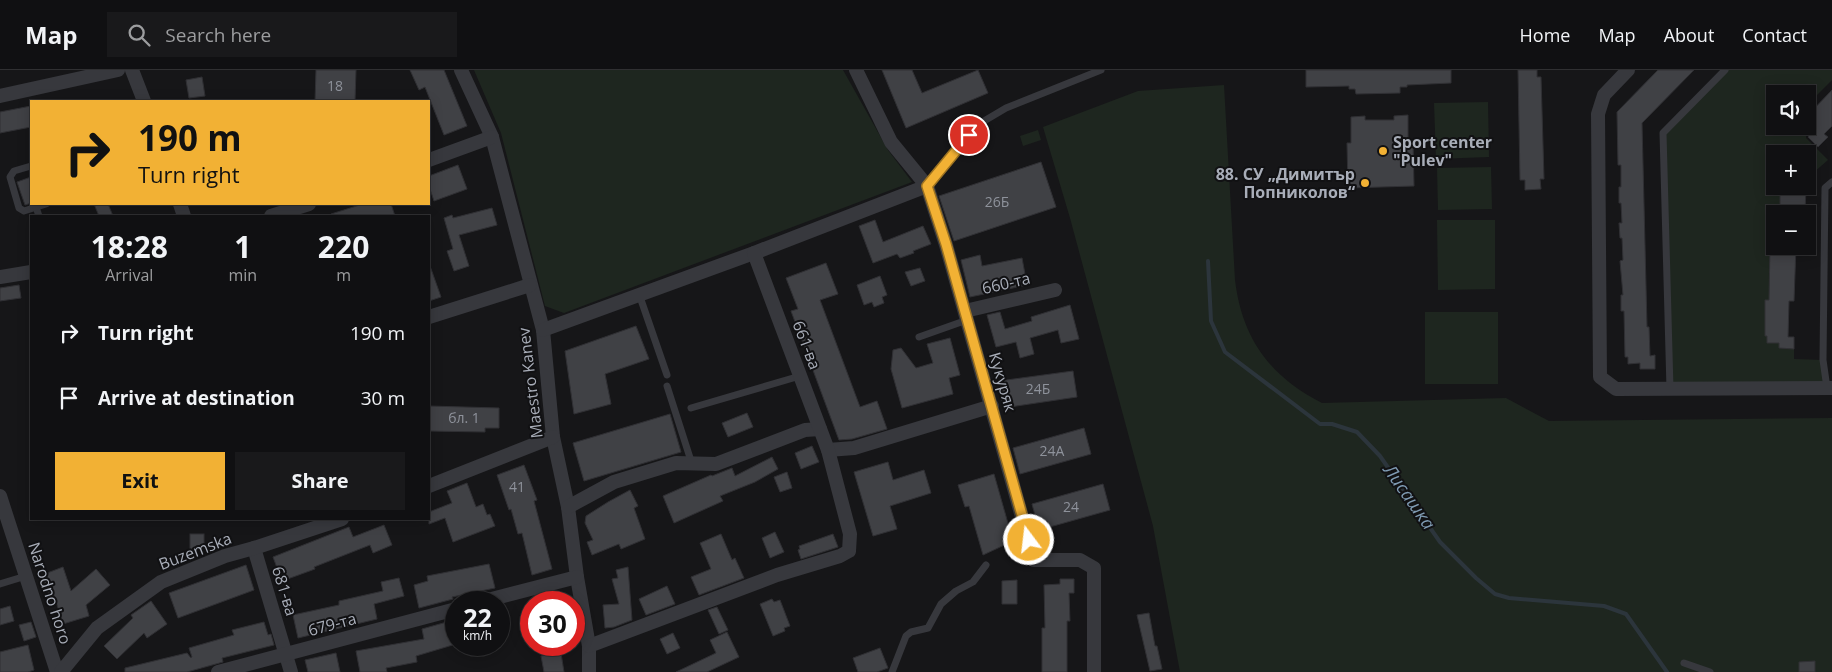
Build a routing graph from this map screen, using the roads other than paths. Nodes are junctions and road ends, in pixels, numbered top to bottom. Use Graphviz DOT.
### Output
graph roads {
  1 [pos="118,70"];
  2 [pos="132,70"];
  3 [pos="461,70"];
  4 [pos="856,70"];
  5 [pos="1101,70"];
  6 [pos="1628,70"];
  7 [pos="1725,70"];
  8 [pos="0,96"];
  9 [pos="144,100"];
  10 [pos="492,137"];
  11 [pos="430,160"];
  12 [pos="30,166"];
  13 [pos="1832,182"];
  14 [pos="927,186"];
  15 [pos="43,205"];
  16 [pos="306,205"];
  17 [pos="36,207"];
  18 [pos="39,215"];
  19 [pos="274,215"];
  20 [pos="754,253"];
  21 [pos="30,272"];
  22 [pos="0,277"];
  23 [pos="530,285"];
  24 [pos="1055,290"];
  25 [pos="638,294"];
  26 [pos="966,315"];
  27 [pos="430,317"];
  28 [pos="543,330"];
  29 [pos="919,338"];
  30 [pos="667,375"];
  31 [pos="800,376"];
  32 [pos="667,386"];
  33 [pos="1830,388"];
  34 [pos="1670,389"];
  35 [pos="992,406"];
  36 [pos="691,408"];
  37 [pos="820,429"];
  38 [pos="553,437"];
  39 [pos="828,450"];
  40 [pos="692,464"];
  41 [pos="430,486"];
  42 [pos="0,496"];
  43 [pos="568,507"];
  44 [pos="339,520"];
  45 [pos="254,548"];
  46 [pos="986,565"];
  47 [pos="26,576"];
  48 [pos="577,576"];
  49 [pos="0,584"];
  50 [pos="510,594"];
  51 [pos="445,612"];
  52 [pos="589,646"];
  53 [pos="287,654"];
  54 [pos="57,672"];
  55 [pos="61,672"];
  56 [pos="218,672"];
  57 [pos="291,672"];
  58 [pos="589,672"];
  59 [pos="892,672"];
  60 [pos="1094,672"];
  61 [pos="1690,672"];
  62 [pos="1710,672"];
  1 -- 8 [label="street"];
  2 -- 9 [label="street"];
  3 -- 10 [label="street, Maestro Kanev"];
  4 -- 14 [label="street, Кукуряк"];
  5 -- 14 [label="lane"];
  6 -- 34 [label="street"];
  7 -- 34 [label="lane"];
  10 -- 11 [label="street"];
  10 -- 23 [label="street, Maestro Kanev"];
  12 -- 17 [label="lane"];
  13 -- 33 [label="lane"];
  14 -- 20 [label="street"];
  14 -- 26 [label="street, Кукуряк"];
  15 -- 17 [label="lane"];
  16 -- 19 [label="street"];
  17 -- 18 [label="lane"];
  20 -- 25 [label="street"];
  20 -- 31 [label="street, 661-ва"];
  21 -- 22 [label="street"];
  23 -- 27 [label="street"];
  23 -- 28 [label="street, Maestro Kanev"];
  24 -- 26 [label="street, 660-та"];
  25 -- 28 [label="street"];
  25 -- 30 [label="lane"];
  26 -- 29 [label="lane"];
  26 -- 35 [label="street, Кукуряк"];
  28 -- 38 [label="street, Maestro Kanev"];
  31 -- 36 [label="lane"];
  31 -- 37 [label="street, 661-ва"];
  32 -- 40 [label="lane"];
  33 -- 34 [label="street"];
  35 -- 39 [label="street"];
  35 -- 60 [label="street, Кукуряк"];
  37 -- 39 [label="street, 661-ва"];
  37 -- 40 [label="street"];
  38 -- 41 [label="street"];
  38 -- 43 [label="street, Maestro Kanev"];
  39 -- 52 [label="street, 661-ва"];
  40 -- 43 [label="street"];
  42 -- 47 [label="street, Narodno horo"];
  43 -- 48 [label="street, Maestro Kanev"];
  44 -- 45 [label="street, Buzemska"];
  45 -- 53 [label="street, 681-ва"];
  45 -- 55 [label="street, Buzemska"];
  46 -- 59 [label="lane"];
  47 -- 49 [label="lane"];
  47 -- 54 [label="street, Narodno horo"];
  48 -- 50 [label="street"];
  48 -- 52 [label="street, Maestro Kanev"];
  51 -- 53 [label="street, 679-та"];
  52 -- 58 [label="street, Maestro Kanev"];
  53 -- 56 [label="street, 679-та"];
  53 -- 57 [label="street, 681-ва"];
  61 -- 62 [label="lane"];
}
